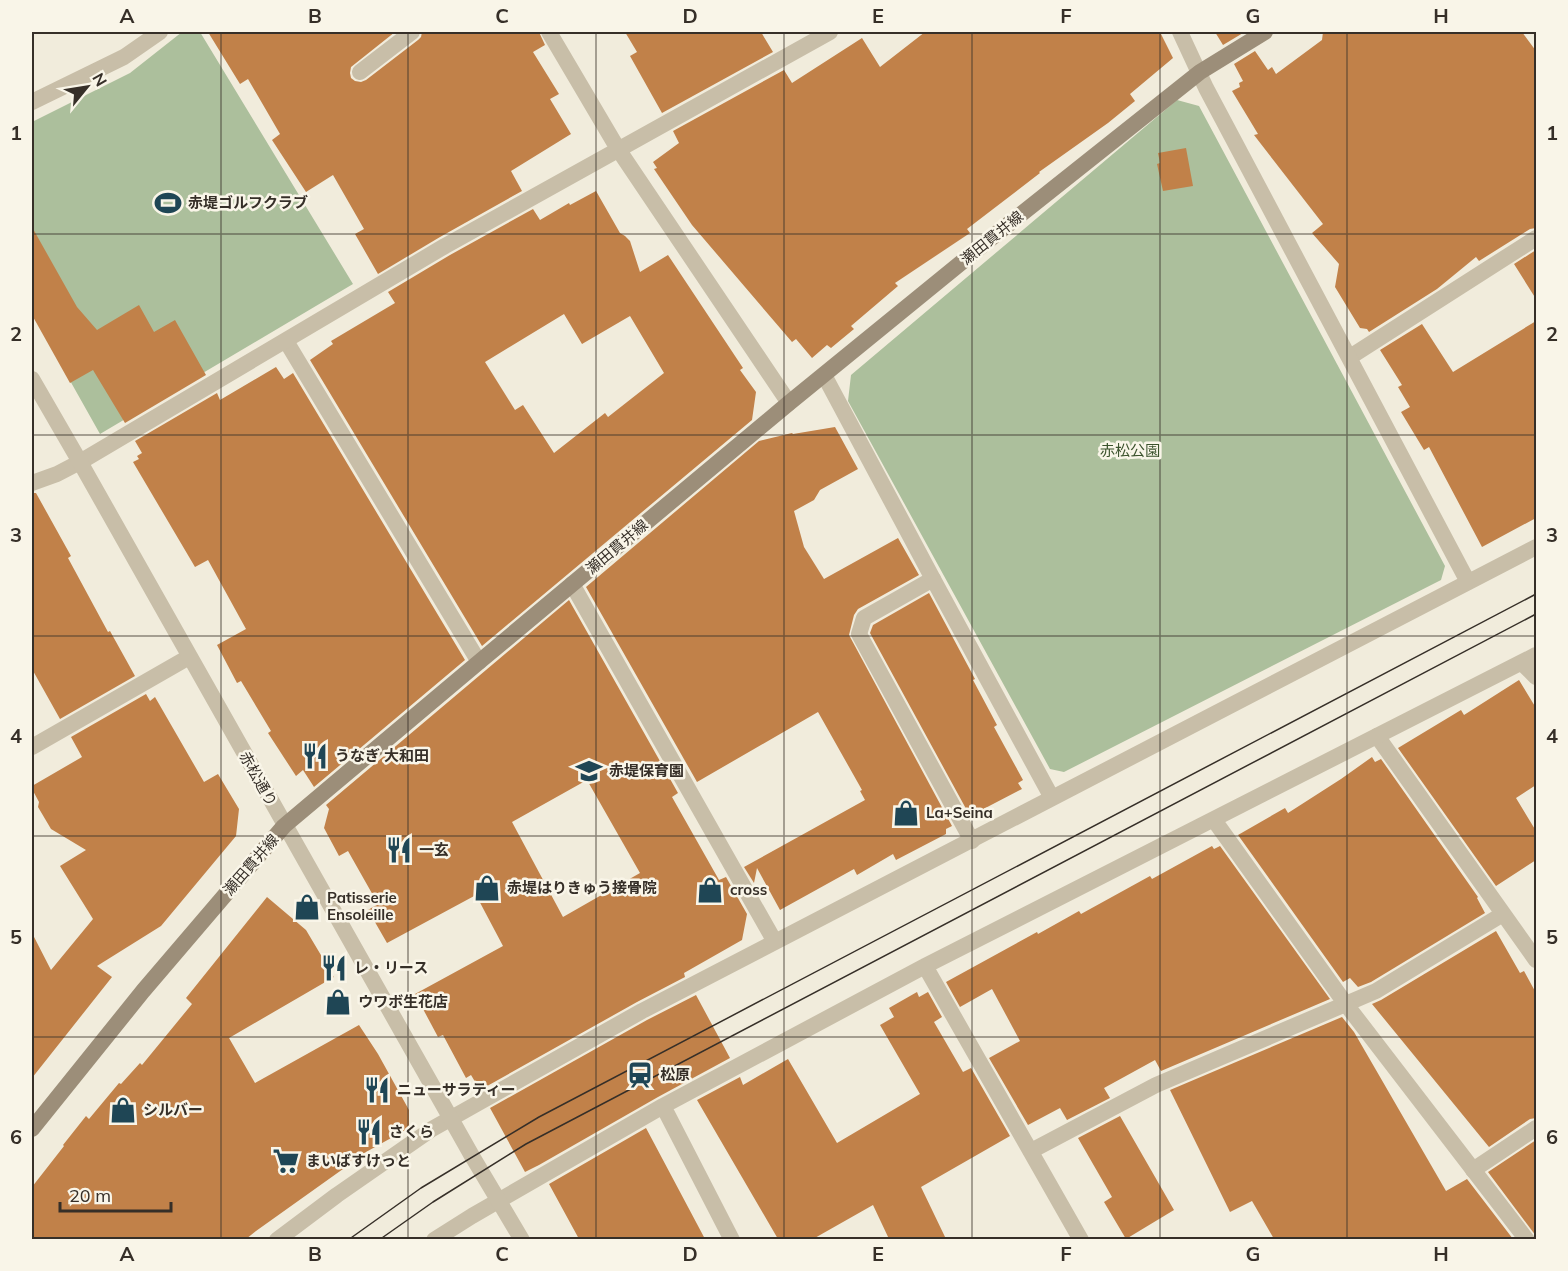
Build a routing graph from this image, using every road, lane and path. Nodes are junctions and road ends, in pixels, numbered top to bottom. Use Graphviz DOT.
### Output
graph roads {
  1 [pos="160,32"];
  2 [pos="412,32"];
  3 [pos="549,32"];
  4 [pos="830,32"];
  5 [pos="1180,32"];
  6 [pos="1266,32"];
  7 [pos="360,72"];
  8 [pos="1200,72"];
  9 [pos="32,102"];
  10 [pos="618,149"];
  11 [pos="1536,238"];
  12 [pos="286,341"];
  13 [pos="1350,357"];
  14 [pos="824,375"];
  15 [pos="32,379"];
  16 [pos="789,403"];
  17 [pos="80,462"];
  18 [pos="32,483"];
  19 [pos="1536,547"];
  20 [pos="933,579"];
  21 [pos="1468,582"];
  22 [pos="572,584"];
  23 [pos="189,657"];
  24 [pos="1529,659"];
  25 [pos="479,662"];
  26 [pos="1536,677"];
  27 [pos="1377,736"];
  28 [pos="32,747"];
  29 [pos="1052,798"];
  30 [pos="1214,820"];
  31 [pos="284,826"];
  32 [pos="972,841"];
  33 [pos="1503,914"];
  34 [pos="775,942"];
  35 [pos="1536,960"];
  36 [pos="926,966"];
  37 [pos="1345,1004"];
  38 [pos="663,1106"];
  39 [pos="451,1118"];
  40 [pos="1536,1128"];
  41 [pos="32,1129"];
  42 [pos="1031,1151"];
  43 [pos="1473,1170"];
  44 [pos="500,1200"];
  45 [pos="278,1239"];
  46 [pos="434,1239"];
  47 [pos="522,1239"];
  48 [pos="732,1239"];
  49 [pos="1081,1239"];
  50 [pos="1527,1239"];
  1 -- 9 [label="street"];
  2 -- 7 [label="street"];
  3 -- 10 [label="street"];
  4 -- 10 [label="street"];
  5 -- 8 [label="street"];
  6 -- 8 [label="main road, 瀬田貫井線"];
  8 -- 13 [label="street"];
  8 -- 14 [label="main road, 瀬田貫井線"];
  10 -- 12 [label="street"];
  10 -- 16 [label="street"];
  11 -- 13 [label="street"];
  12 -- 17 [label="street"];
  12 -- 25 [label="street"];
  13 -- 21 [label="street"];
  14 -- 16 [label="main road, 瀬田貫井線"];
  14 -- 20 [label="street"];
  15 -- 17 [label="street, 赤松通り"];
  16 -- 22 [label="main road, 瀬田貫井線"];
  17 -- 18 [label="street"];
  17 -- 23 [label="street, 赤松通り"];
  19 -- 21 [label="street"];
  20 -- 29 [label="street"];
  20 -- 32 [label="street"];
  21 -- 29 [label="street"];
  22 -- 25 [label="main road, 瀬田貫井線"];
  22 -- 34 [label="street"];
  23 -- 28 [label="street"];
  23 -- 31 [label="street, 赤松通り"];
  24 -- 26 [label="street"];
  24 -- 27 [label="street"];
  25 -- 31 [label="main road, 瀬田貫井線"];
  27 -- 30 [label="street"];
  27 -- 33 [label="street"];
  29 -- 32 [label="street"];
  30 -- 36 [label="street"];
  30 -- 37 [label="street"];
  31 -- 39 [label="street, 赤松通り"];
  31 -- 41 [label="main road, 瀬田貫井線"];
  32 -- 34 [label="street"];
  33 -- 35 [label="street"];
  33 -- 37 [label="street"];
  34 -- 39 [label="street"];
  36 -- 38 [label="street"];
  36 -- 42 [label="street"];
  37 -- 42 [label="street"];
  37 -- 43 [label="street"];
  38 -- 44 [label="street"];
  38 -- 48 [label="street"];
  39 -- 44 [label="street, 赤松通り"];
  39 -- 45 [label="street"];
  40 -- 43 [label="street"];
  42 -- 49 [label="street"];
  43 -- 50 [label="street"];
  44 -- 46 [label="street"];
  44 -- 47 [label="street, 赤松通り"];
}
